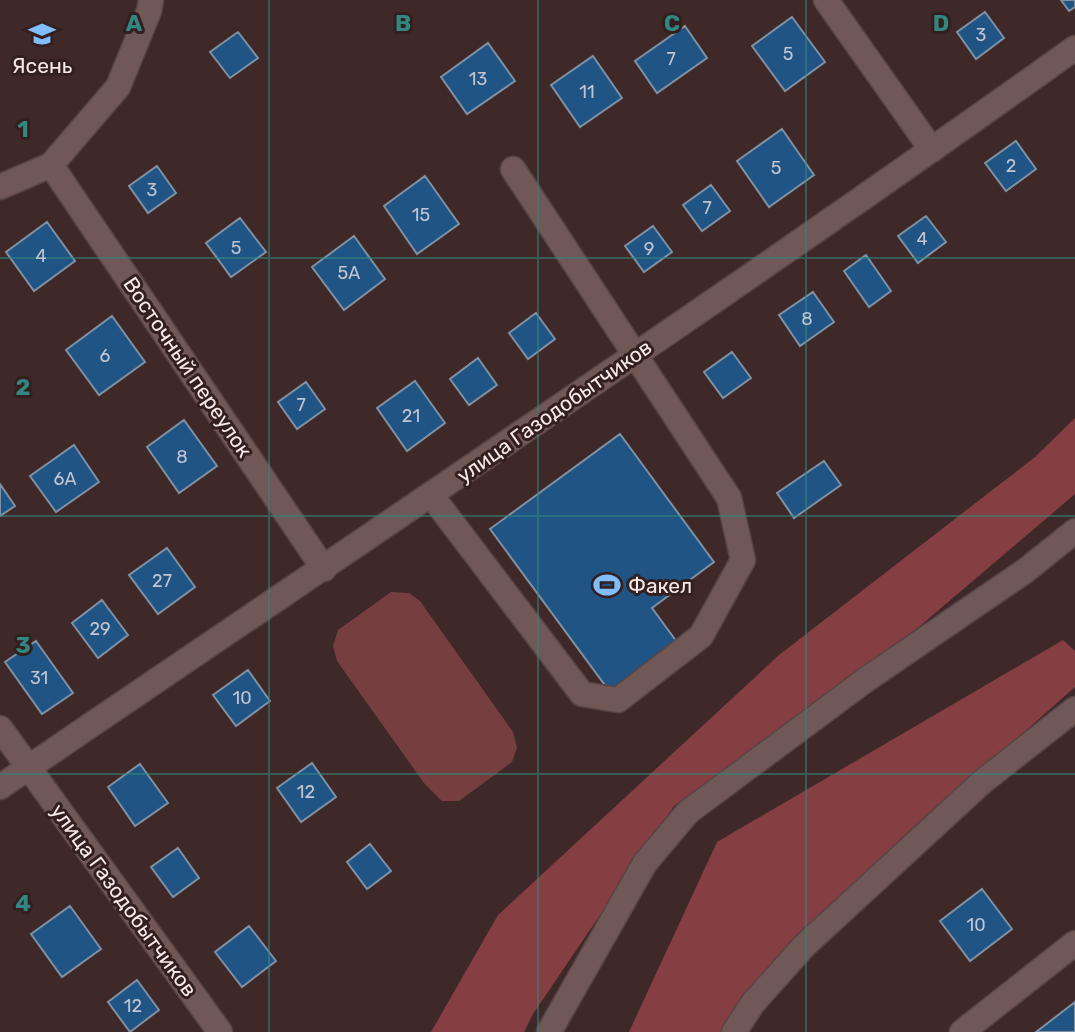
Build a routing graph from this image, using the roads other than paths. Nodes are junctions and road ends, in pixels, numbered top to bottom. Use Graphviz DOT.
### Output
graph roads {
  1 [pos="151,0"];
  2 [pos="826,0"];
  3 [pos="1075,48"];
  4 [pos="932,150"];
  5 [pos="51,165"];
  6 [pos="513,169"];
  7 [pos="0,187"];
  8 [pos="635,355"];
  9 [pos="431,495"];
  10 [pos="1075,531"];
  11 [pos="324,569"];
  12 [pos="1075,709"];
  13 [pos="0,728"];
  14 [pos="28,768"];
  15 [pos="0,787"];
  16 [pos="1075,943"];
  17 [pos="220,1032"];
  18 [pos="549,1032"];
  19 [pos="734,1032"];
  20 [pos="962,1032"];
  1 -- 5 [label="street"];
  2 -- 4 [label="street"];
  3 -- 4 [label="street, улица Газодобытчиков"];
  4 -- 8 [label="street, улица Газодобытчиков"];
  5 -- 7 [label="street"];
  5 -- 11 [label="street, Восточный переулок"];
  6 -- 8 [label="street"];
  8 -- 9 [label="street, улица Газодобытчиков"];
  8 -- 9 [label="street"];
  9 -- 11 [label="street, улица Газодобытчиков"];
  10 -- 18 [label="street"];
  11 -- 14 [label="street, улица Газодобытчиков"];
  12 -- 19 [label="street"];
  13 -- 14 [label="street"];
  14 -- 15 [label="street, улица Газодобытчиков"];
  14 -- 17 [label="street, улица Газодобытчиков"];
  16 -- 20 [label="street"];
}
